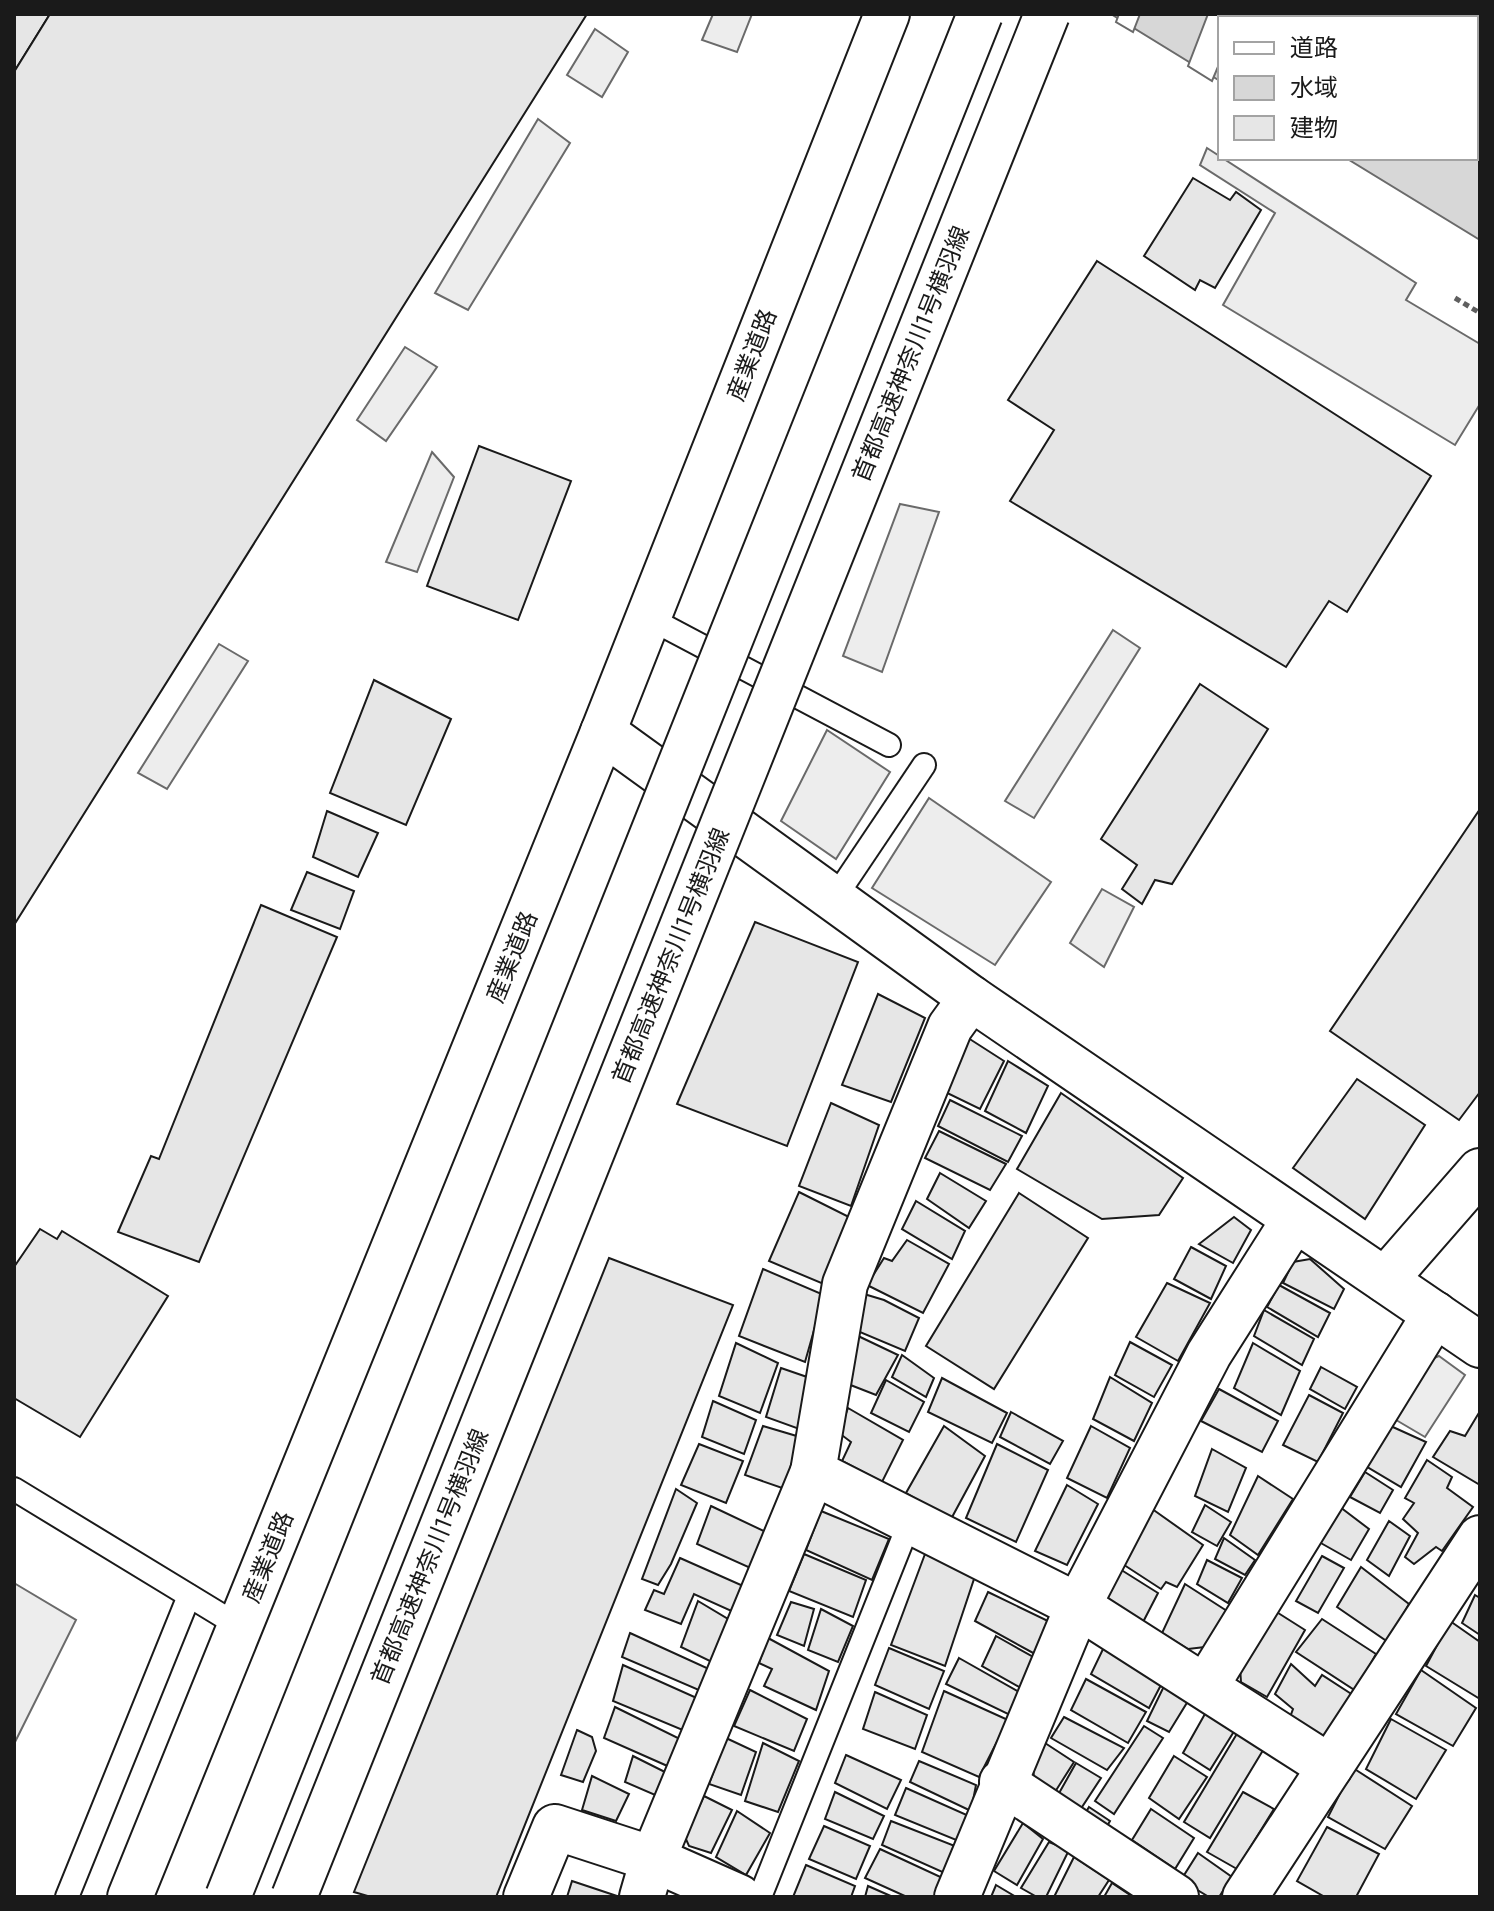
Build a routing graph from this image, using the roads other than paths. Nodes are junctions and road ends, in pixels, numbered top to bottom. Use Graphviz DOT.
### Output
graph roads {
  1 [pos="887,14"];
  2 [pos="980,14"];
  3 [pos="1047,14"];
  4 [pos="649,618"];
  5 [pos="603,732"];
  6 [pos="889,745"];
  7 [pos="924,765"];
  8 [pos="834,899"];
  9 [pos="971,998"];
  10 [pos="1480,1171"];
  11 [pos="1294,1220"];
  12 [pos="1385,1280"];
  13 [pos="1435,1314"];
  14 [pos="1480,1345"];
  15 [pos="813,1472"];
  16 [pos="14,1489"];
  17 [pos="910,1521"];
  18 [pos="1480,1538"];
  19 [pos="189,1596"];
  20 [pos="1078,1606"];
  21 [pos="239,1626"];
  22 [pos="1206,1686"];
  23 [pos="1330,1767"];
  24 [pos="1002,1782"];
  25 [pos="647,1878"];
  26 [pos="67,1897"];
  27 [pos="130,1897"];
  28 [pos="228,1897"];
  29 [pos="294,1897"];
  30 [pos="526,1897"];
  31 [pos="739,1897"];
  32 [pos="760,1897"];
  33 [pos="957,1897"];
  34 [pos="1176,1897"];
  35 [pos="1245,1897"];
  1 -- 4 [label="main road, 産業道路"];
  2 -- 28 [label="main road, bridge"];
  3 -- 29 [label="main road, 首都高速神奈川1号横羽線, bridge"];
  4 -- 5 [label="main road, 産業道路"];
  4 -- 6 [label="lane"];
  5 -- 8 [label="main road"];
  5 -- 21 [label="main road, 産業道路"];
  7 -- 8 [label="lane"];
  8 -- 9 [label="main road"];
  9 -- 11 [label="main road"];
  9 -- 15 [label="main road"];
  10 -- 12 [label="main road"];
  11 -- 12 [label="main road"];
  11 -- 20 [label="main road"];
  12 -- 13 [label="main road"];
  13 -- 14 [label="main road"];
  13 -- 22 [label="main road"];
  15 -- 17 [label="main road"];
  15 -- 25 [label="main road"];
  16 -- 19 [label="lane"];
  17 -- 20 [label="main road"];
  17 -- 32 [label="lane"];
  18 -- 23 [label="main road"];
  19 -- 21 [label="lane"];
  19 -- 26 [label="lane"];
  20 -- 22 [label="main road"];
  20 -- 24 [label="main road"];
  21 -- 27 [label="main road, 産業道路"];
  22 -- 23 [label="main road"];
  23 -- 35 [label="main road"];
  24 -- 33 [label="main road"];
  24 -- 34 [label="main road"];
  25 -- 30 [label="main road"];
  25 -- 31 [label="main road"];
}
